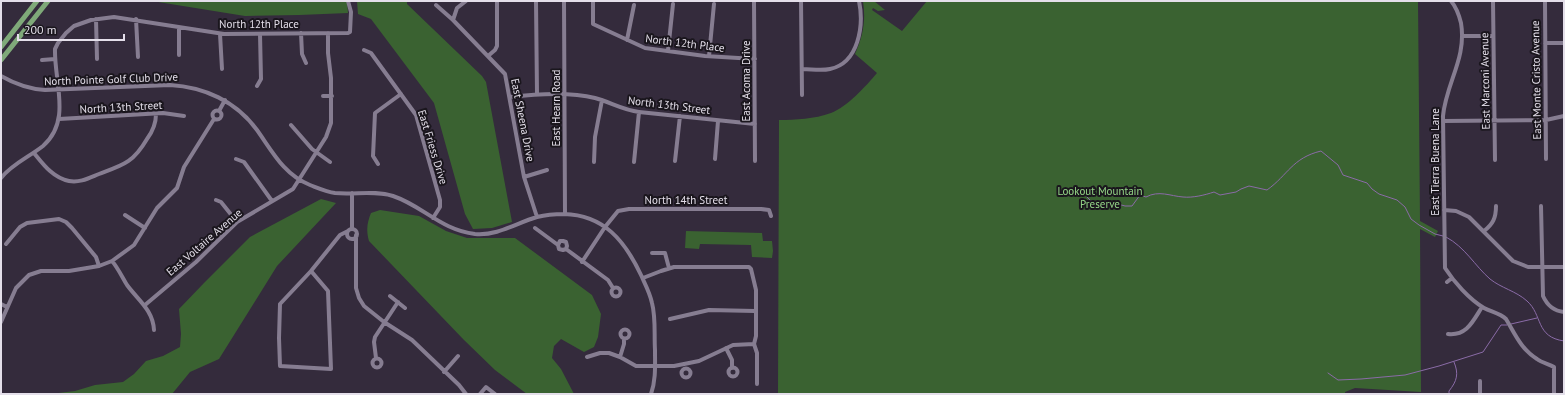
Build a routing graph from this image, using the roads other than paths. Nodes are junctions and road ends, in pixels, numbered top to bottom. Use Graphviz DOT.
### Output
graph roads {
  1 [pos="37,1"];
  2 [pos="48,1"];
  3 [pos="348,1"];
  4 [pos="466,1"];
  5 [pos="497,1"];
  6 [pos="536,1"];
  7 [pos="564,1"];
  8 [pos="593,1"];
  9 [pos="754,1"];
  10 [pos="802,1"];
  11 [pos="859,1"];
  12 [pos="1451,1"];
  13 [pos="1493,1"];
  14 [pos="1545,1"];
  15 [pos="673,4"];
  16 [pos="714,4"];
  17 [pos="436,5"];
  18 [pos="634,5"];
  19 [pos="96,19"];
  20 [pos="136,19"];
  21 [pos="453,20"];
  22 [pos="179,27"];
  23 [pos="301,33"];
  24 [pos="328,33"];
  25 [pos="220,34"];
  26 [pos="260,34"];
  27 [pos="1463,36"];
  28 [pos="1493,36"];
  29 [pos="627,40"];
  30 [pos="1545,43"];
  31 [pos="1564,43"];
  32 [pos="1,47"];
  33 [pos="364,50"];
  34 [pos="668,52"];
  35 [pos="179,55"];
  36 [pos="488,56"];
  37 [pos="709,56"];
  38 [pos="138,57"];
  39 [pos="55,59"];
  40 [pos="97,59"];
  41 [pos="755,59"];
  42 [pos="1,60"];
  43 [pos="42,60"];
  44 [pos="306,63"];
  45 [pos="222,68"];
  46 [pos="802,69"];
  47 [pos="1,76"];
  48 [pos="257,86"];
  49 [pos="58,91"];
  50 [pos="401,94"];
  51 [pos="537,94"];
  52 [pos="565,95"];
  53 [pos="802,95"];
  54 [pos="323,96"];
  55 [pos="332,96"];
  56 [pos="510,97"];
  57 [pos="225,100"];
  58 [pos="602,100"];
  59 [pos="639,112"];
  60 [pos="156,114"];
  61 [pos="184,116"];
  62 [pos="680,116"];
  63 [pos="1564,116"];
  64 [pos="59,119"];
  65 [pos="1494,120"];
  66 [pos="1546,120"];
  67 [pos="718,121"];
  68 [pos="1443,121"];
  69 [pos="755,124"];
  70 [pos="292,125"];
  71 [pos="316,152"];
  72 [pos="34,153"];
  73 [pos="236,158"];
  74 [pos="715,159"];
  75 [pos="1546,159"];
  76 [pos="1495,160"];
  77 [pos="675,161"];
  78 [pos="755,161"];
  79 [pos="330,162"];
  80 [pos="594,162"];
  81 [pos="634,162"];
  82 [pos="378,164"];
  83 [pos="547,170"];
  84 [pos="524,176"];
  85 [pos="1,178"];
  86 [pos="299,180"];
  87 [pos="352,193"];
  88 [pos="216,200"];
  89 [pos="272,201"];
  90 [pos="1496,206"];
  91 [pos="1541,206"];
  92 [pos="1444,210"];
  93 [pos="565,214"];
  94 [pos="125,215"];
  95 [pos="771,216"];
  96 [pos="536,217"];
  97 [pos="433,218"];
  98 [pos="237,222"];
  99 [pos="605,227"];
  100 [pos="145,228"];
  101 [pos="535,228"];
  102 [pos="350,230"];
  103 [pos="1484,231"];
  104 [pos="356,236"];
  105 [pos="339,237"];
  106 [pos="350,238"];
  107 [pos="6,244"];
  108 [pos="558,244"];
  109 [pos="356,249"];
  110 [pos="566,249"];
  111 [pos="652,253"];
  112 [pos="112,261"];
  113 [pos="582,262"];
  114 [pos="98,266"];
  115 [pos="1564,267"];
  116 [pos="669,268"];
  117 [pos="1541,268"];
  118 [pos="311,271"];
  119 [pos="643,278"];
  120 [pos="1452,278"];
  121 [pos="1446,282"];
  122 [pos="613,288"];
  123 [pos="390,296"];
  124 [pos="398,302"];
  125 [pos="1,304"];
  126 [pos="145,305"];
  127 [pos="7,307"];
  128 [pos="1482,307"];
  129 [pos="405,308"];
  130 [pos="755,311"];
  131 [pos="1564,312"];
  132 [pos="670,319"];
  133 [pos="1,322"];
  134 [pos="384,322"];
  135 [pos="154,330"];
  136 [pos="1448,334"];
  137 [pos="624,339"];
  138 [pos="754,344"];
  139 [pos="726,348"];
  140 [pos="458,356"];
  141 [pos="587,357"];
  142 [pos="620,357"];
  143 [pos="376,358"];
  144 [pos="655,366"];
  145 [pos="732,368"];
  146 [pos="444,372"];
  147 [pos="1480,381"];
  148 [pos="757,384"];
  149 [pos="466,394"];
  150 [pos="480,394"];
  151 [pos="495,394"];
  152 [pos="651,394"];
  153 [pos="1480,394"];
  154 [pos="1554,394"];
  1 -- 32 [label="main road"];
  2 -- 42 [label="main road"];
  3 -- 24 [label="street, North 12th Place"];
  4 -- 21 [label="street"];
  5 -- 36 [label="street"];
  6 -- 51 [label="street"];
  7 -- 52 [label="street, East Hearn Road"];
  8 -- 29 [label="street, North 12th Place"];
  9 -- 41 [label="street, East Acoma Drive"];
  10 -- 46 [label="street"];
  11 -- 46 [label="street"];
  12 -- 27 [label="street, East Tierra Buena Lane"];
  13 -- 28 [label="street, East Marconi Avenue"];
  14 -- 30 [label="street, East Monte Cristo Avenue"];
  15 -- 34 [label="street"];
  16 -- 37 [label="street"];
  17 -- 21 [label="street, East Sheena Drive"];
  18 -- 29 [label="street"];
  19 -- 20 [label="street, North 12th Place"];
  19 -- 39 [label="street, North 12th Place"];
  19 -- 40 [label="street"];
  20 -- 22 [label="street, North 12th Place"];
  20 -- 38 [label="street"];
  21 -- 36 [label="street, East Sheena Drive"];
  22 -- 25 [label="street, North 12th Place"];
  22 -- 35 [label="street"];
  23 -- 24 [label="street, North 12th Place"];
  23 -- 26 [label="street, North 12th Place"];
  23 -- 44 [label="street"];
  24 -- 55 [label="street, East Voltaire Avenue"];
  25 -- 26 [label="street, North 12th Place"];
  25 -- 45 [label="street"];
  26 -- 48 [label="street"];
  27 -- 28 [label="street"];
  27 -- 68 [label="street, East Tierra Buena Lane"];
  28 -- 65 [label="street, East Marconi Avenue"];
  29 -- 34 [label="street, North 12th Place"];
  30 -- 31 [label="street"];
  30 -- 66 [label="street, East Monte Cristo Avenue"];
  33 -- 50 [label="street, East Friess Drive"];
  34 -- 37 [label="street, North 12th Place"];
  36 -- 56 [label="street, East Sheena Drive"];
  37 -- 41 [label="street, North 12th Place"];
  39 -- 43 [label="street"];
  39 -- 49 [label="street"];
  41 -- 69 [label="street, East Acoma Drive"];
  46 -- 53 [label="street"];
  47 -- 49 [label="street, North Pointe Golf Club Drive"];
  49 -- 57 [label="street, North Pointe Golf Club Drive"];
  49 -- 64 [label="street"];
  50 -- 82 [label="street"];
  50 -- 97 [label="street, East Friess Drive"];
  51 -- 52 [label="street, North 13th Street"];
  51 -- 56 [label="street, North 13th Street"];
  52 -- 58 [label="street, North 13th Street"];
  52 -- 93 [label="street, East Hearn Road"];
  54 -- 55 [label="street"];
  55 -- 71 [label="street, East Voltaire Avenue"];
  56 -- 84 [label="street, East Sheena Drive"];
  57 -- 86 [label="street, North Pointe Golf Club Drive"];
  57 -- 100 [label="street"];
  58 -- 59 [label="street, North 13th Street"];
  58 -- 80 [label="street"];
  59 -- 62 [label="street, North 13th Street"];
  59 -- 81 [label="street"];
  60 -- 61 [label="street, North 13th Street"];
  60 -- 64 [label="street, North 13th Street"];
  60 -- 72 [label="street"];
  62 -- 67 [label="street, North 13th Street"];
  62 -- 77 [label="street"];
  63 -- 66 [label="street"];
  64 -- 72 [label="street"];
  65 -- 66 [label="street"];
  65 -- 68 [label="street"];
  65 -- 76 [label="street, East Marconi Avenue"];
  66 -- 75 [label="street, East Monte Cristo Avenue"];
  67 -- 69 [label="street, North 13th Street"];
  67 -- 74 [label="street"];
  68 -- 92 [label="street, East Tierra Buena Lane"];
  69 -- 78 [label="street, East Acoma Drive"];
  70 -- 71 [label="street"];
  71 -- 79 [label="street"];
  71 -- 86 [label="street, East Voltaire Avenue"];
  72 -- 85 [label="street"];
  73 -- 89 [label="street"];
  83 -- 84 [label="street"];
  84 -- 96 [label="street, East Sheena Drive"];
  86 -- 87 [label="street, North Pointe Golf Club Drive"];
  86 -- 89 [label="street, East Voltaire Avenue"];
  87 -- 97 [label="street, North Pointe Golf Club Drive"];
  87 -- 102 [label="street"];
  88 -- 98 [label="street"];
  89 -- 98 [label="street, East Voltaire Avenue"];
  90 -- 103 [label="street"];
  91 -- 117 [label="street"];
  92 -- 103 [label="street"];
  92 -- 120 [label="street, East Tierra Buena Lane"];
  93 -- 96 [label="street, North Pointe Golf Club Drive"];
  93 -- 99 [label="street, North Pointe Golf Club Drive"];
  94 -- 100 [label="street"];
  95 -- 99 [label="street, North 14th Street"];
  96 -- 97 [label="street, North Pointe Golf Club Drive"];
  98 -- 126 [label="street, East Voltaire Avenue"];
  99 -- 113 [label="street"];
  99 -- 119 [label="street, North Pointe Golf Club Drive"];
  100 -- 112 [label="street"];
  101 -- 108 [label="street"];
  102 -- 104 [label="street"];
  102 -- 105 [label="street"];
  102 -- 106 [label="street"];
  103 -- 117 [label="street"];
  104 -- 106 [label="street"];
  104 -- 109 [label="street"];
  105 -- 106 [label="street"];
  105 -- 118 [label="street"];
  106 -- 109 [label="street"];
  107 -- 114 [label="street"];
  108 -- 110 [label="street"];
  108 -- 110 [label="street"];
  109 -- 134 [label="street"];
  110 -- 113 [label="street"];
  111 -- 116 [label="street"];
  112 -- 114 [label="street"];
  112 -- 126 [label="street"];
  113 -- 122 [label="street"];
  114 -- 127 [label="street"];
  115 -- 117 [label="street"];
  116 -- 119 [label="street"];
  116 -- 130 [label="street"];
  117 -- 131 [label="street"];
  118 -- 118 [label="street"];
  119 -- 144 [label="street, North Pointe Golf Club Drive"];
  120 -- 121 [label="street"];
  120 -- 128 [label="street, East Tierra Buena Lane"];
  123 -- 124 [label="street"];
  124 -- 129 [label="street"];
  124 -- 134 [label="street"];
  125 -- 127 [label="street"];
  126 -- 135 [label="street"];
  127 -- 133 [label="street"];
  128 -- 136 [label="street"];
  128 -- 154 [label="street, East Tierra Buena Lane"];
  130 -- 132 [label="street"];
  130 -- 138 [label="street"];
  134 -- 143 [label="street"];
  134 -- 146 [label="street"];
  137 -- 142 [label="street"];
  138 -- 139 [label="street"];
  138 -- 148 [label="street"];
  139 -- 144 [label="street"];
  139 -- 145 [label="street"];
  140 -- 146 [label="street"];
  141 -- 142 [label="street"];
  142 -- 144 [label="street"];
  144 -- 152 [label="street, North Pointe Golf Club Drive"];
  146 -- 149 [label="street"];
  147 -- 153 [label="street"];
  150 -- 151 [label="street"];
}
